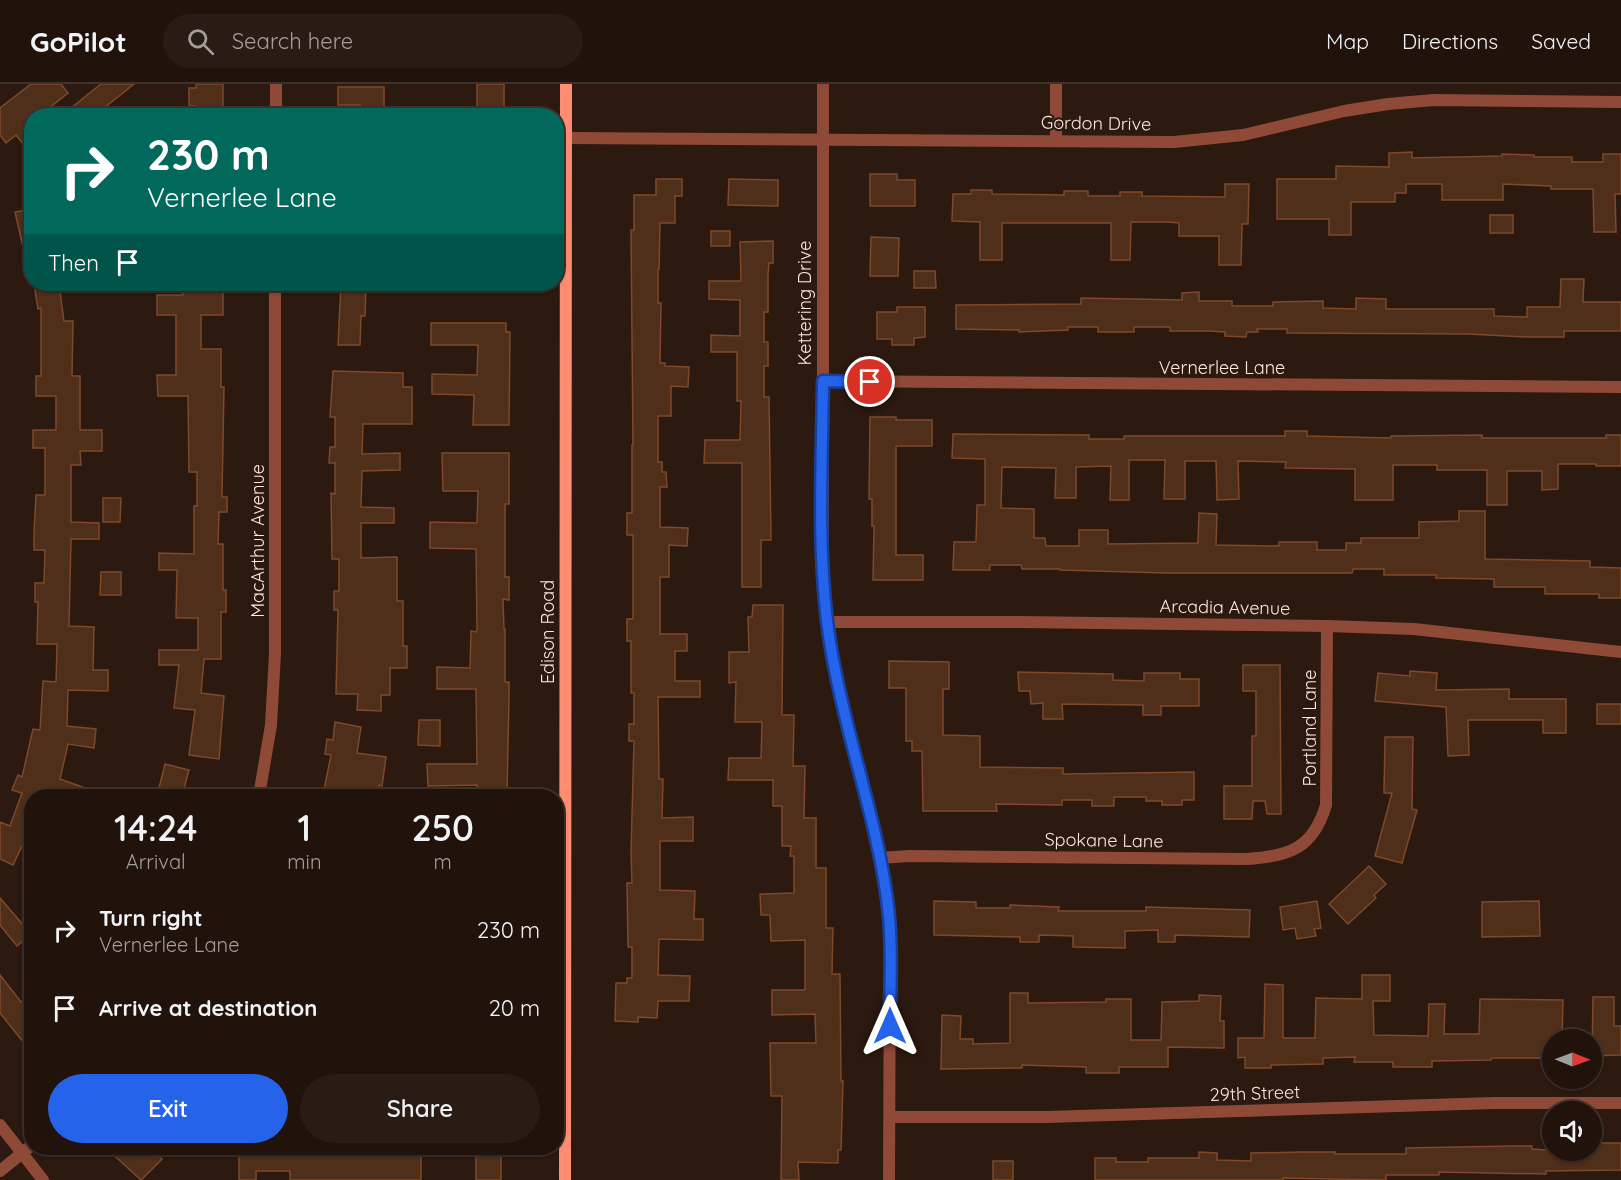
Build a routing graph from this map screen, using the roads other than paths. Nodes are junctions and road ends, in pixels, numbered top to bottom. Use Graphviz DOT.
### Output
graph roads {
  1 [pos="276,84"];
  2 [pos="566,84"];
  3 [pos="823,84"];
  4 [pos="1056,84"];
  5 [pos="1621,102"];
  6 [pos="276,108"];
  7 [pos="566,138"];
  8 [pos="822,139"];
  9 [pos="1056,141"];
  10 [pos="275,291"];
  11 [pos="823,381"];
  12 [pos="1621,387"];
  13 [pos="827,622"];
  14 [pos="1327,626"];
  15 [pos="1621,652"];
  16 [pos="261,789"];
  17 [pos="1317,828"];
  18 [pos="880,858"];
  19 [pos="1621,1103"];
  20 [pos="890,1117"];
  21 [pos="0,1125"];
  22 [pos="24,1146"];
  23 [pos="24,1151"];
  24 [pos="30,1155"];
  25 [pos="0,1171"];
  26 [pos="43,1180"];
  27 [pos="565,1180"];
  28 [pos="890,1180"];
  1 -- 6 [label="street"];
  2 -- 7 [label="main road, Edison Road"];
  3 -- 8 [label="street, Kettering Drive"];
  4 -- 9 [label="street"];
  5 -- 9 [label="street, Gordon Drive"];
  7 -- 8 [label="street, Gordon Drive"];
  7 -- 27 [label="main road, Edison Road"];
  8 -- 9 [label="street, Gordon Drive"];
  8 -- 11 [label="street, Kettering Drive"];
  10 -- 16 [label="street, MacArthur Avenue"];
  11 -- 12 [label="street, Vernerlee Lane"];
  11 -- 13 [label="street, Kettering Drive"];
  13 -- 14 [label="street, Arcadia Avenue"];
  13 -- 18 [label="street, Kettering Drive"];
  14 -- 15 [label="street, Arcadia Avenue"];
  14 -- 17 [label="street, Portland Lane"];
  17 -- 18 [label="street, Spokane Lane"];
  18 -- 20 [label="street, Kettering Drive"];
  19 -- 20 [label="street, 29th Street"];
  20 -- 28 [label="street, Kettering Drive"];
  21 -- 22 [label="street"];
  23 -- 25 [label="street"];
  24 -- 26 [label="street"];
}
